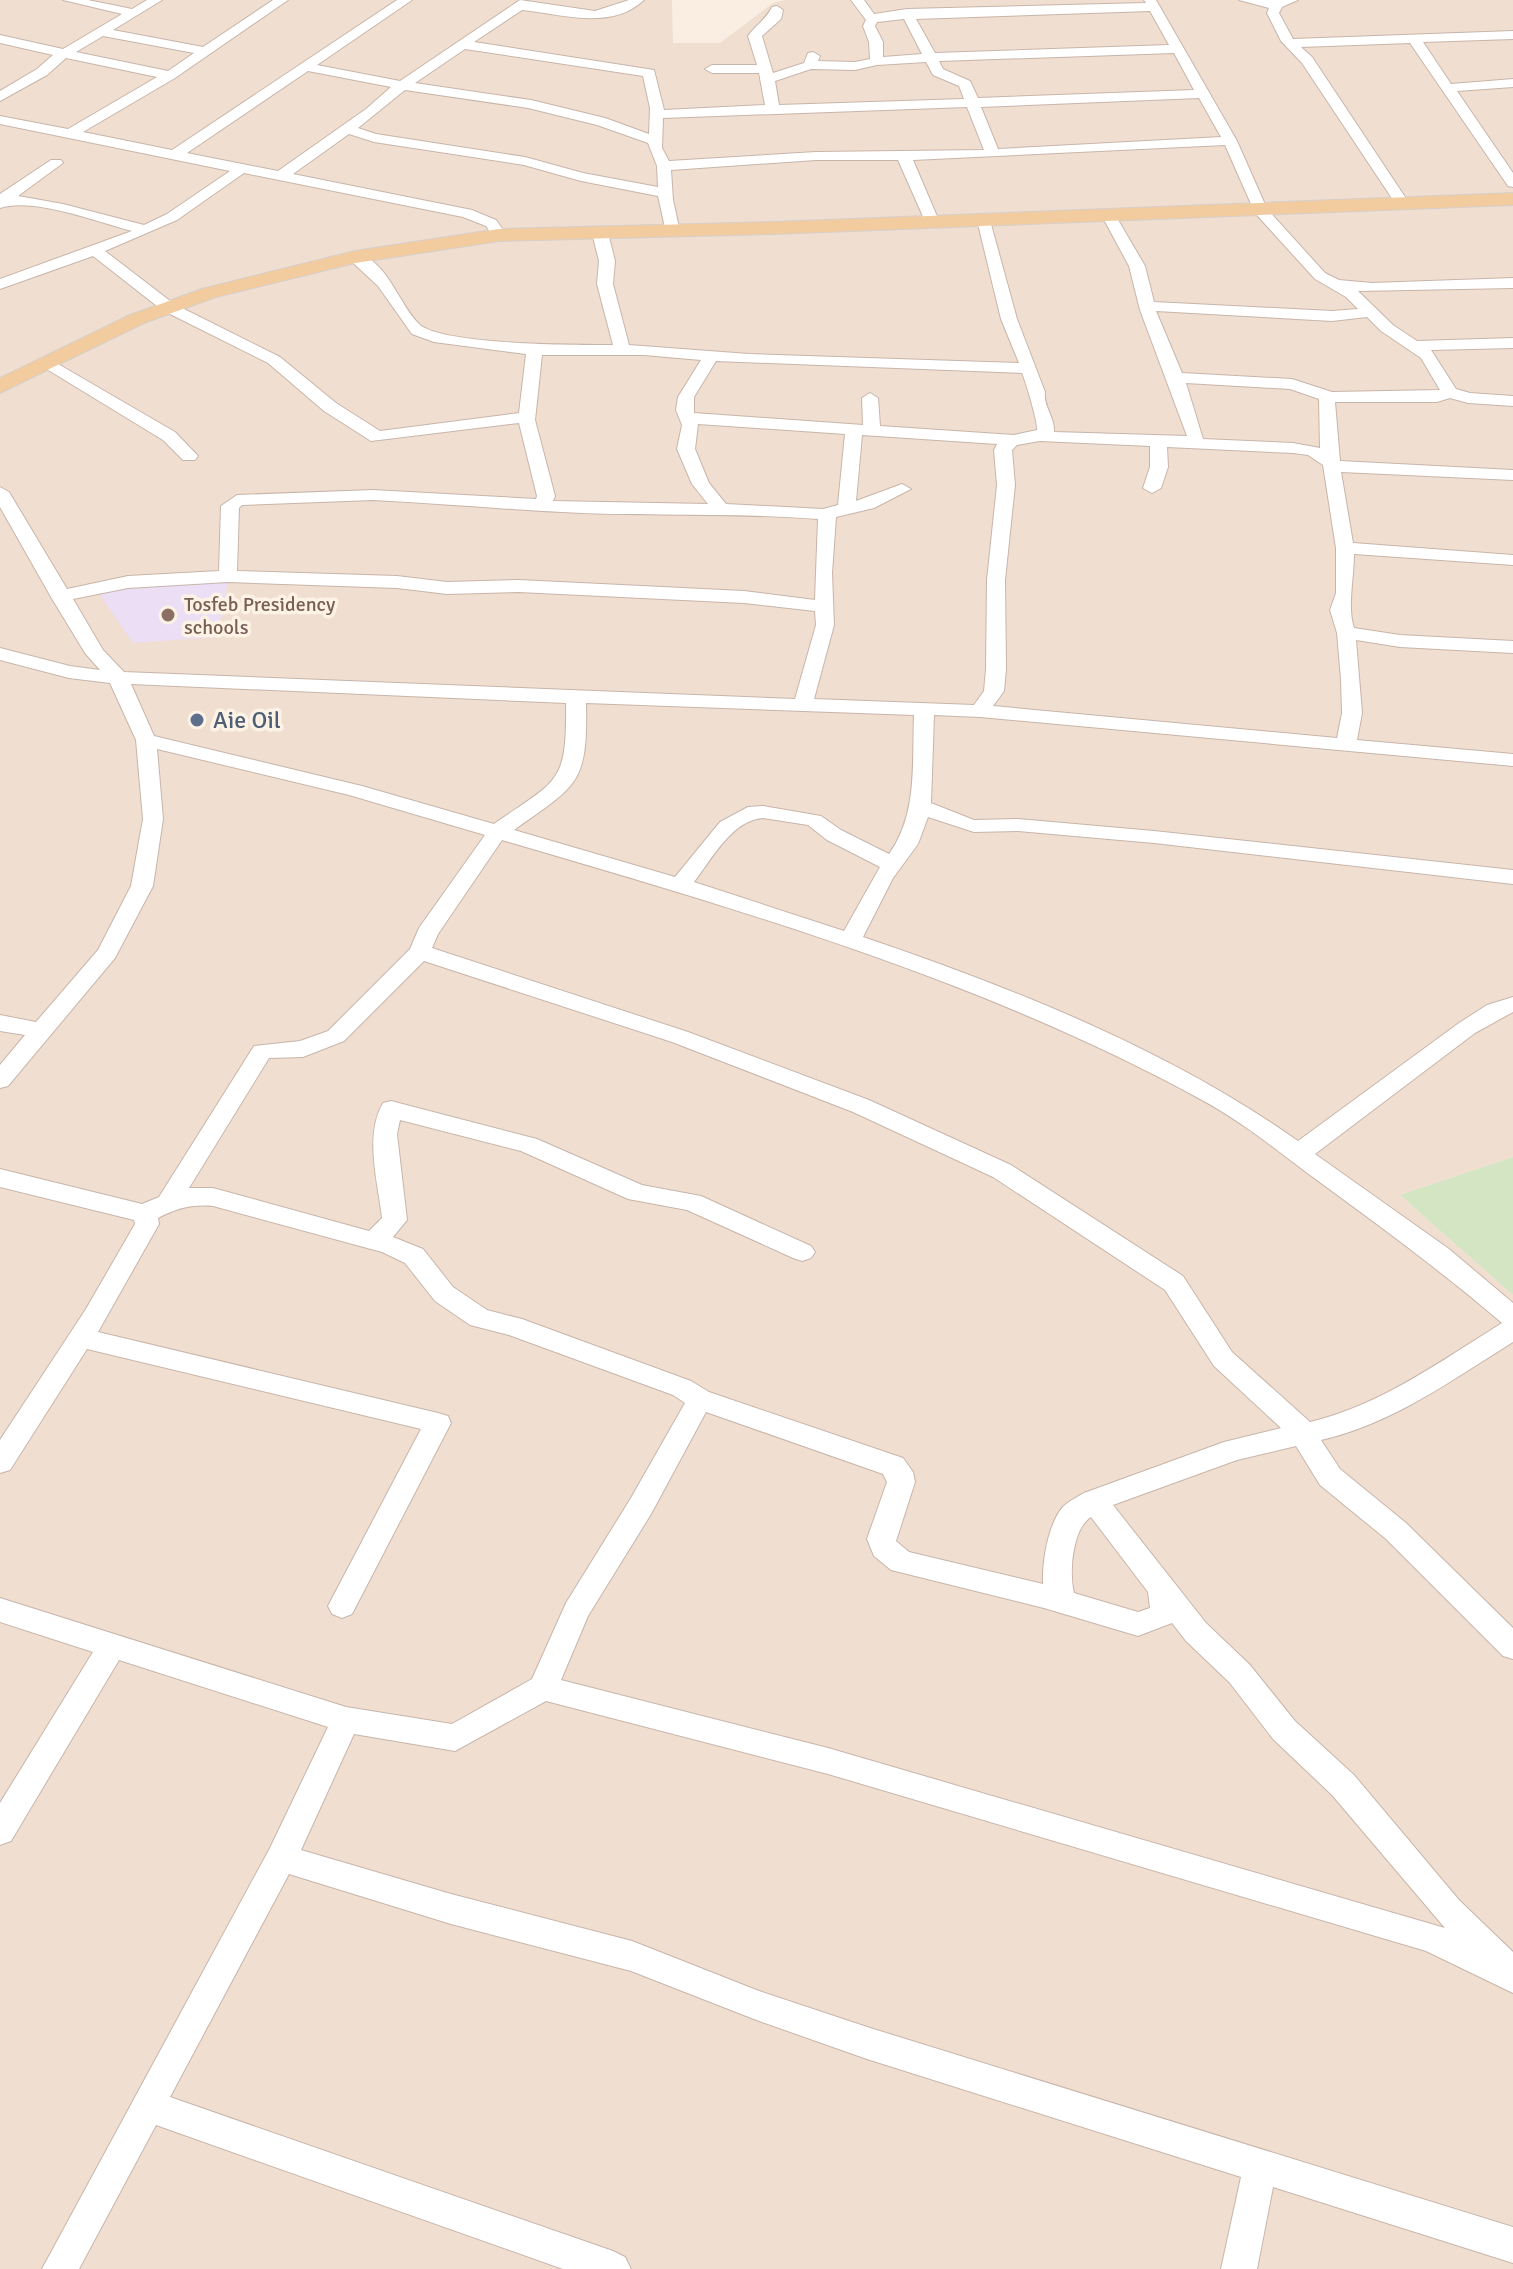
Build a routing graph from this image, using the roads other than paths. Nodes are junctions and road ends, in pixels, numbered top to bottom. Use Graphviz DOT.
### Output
graph roads {
  1 [pos="69,0"];
  2 [pos="156,0"];
  3 [pos="282,0"];
  4 [pos="406,0"];
  5 [pos="638,0"];
  6 [pos="857,0"];
  7 [pos="1245,0"];
  8 [pos="1292,0"];
  9 [pos="524,3"];
  10 [pos="1152,4"];
  11 [pos="1277,5"];
  12 [pos="777,10"];
  13 [pos="135,13"];
  14 [pos="907,13"];
  15 [pos="872,20"];
  16 [pos="102,32"];
  17 [pos="1513,35"];
  18 [pos="0,39"];
  19 [pos="1414,39"];
  20 [pos="1293,43"];
  21 [pos="465,45"];
  22 [pos="1179,49"];
  23 [pos="205,51"];
  24 [pos="67,53"];
  25 [pos="929,58"];
  26 [pos="877,61"];
  27 [pos="306,67"];
  28 [pos="712,69"];
  29 [pos="766,74"];
  30 [pos="170,75"];
  31 [pos="1513,83"];
  32 [pos="403,85"];
  33 [pos="1447,88"];
  34 [pos="1202,94"];
  35 [pos="0,97"];
  36 [pos="972,105"];
  37 [pos="772,107"];
  38 [pos="657,114"];
  39 [pos="0,120"];
  40 [pos="345,128"];
  41 [pos="70,134"];
  42 [pos="656,141"];
  43 [pos="1230,141"];
  44 [pos="992,152"];
  45 [pos="174,155"];
  46 [pos="904,157"];
  47 [pos="56,163"];
  48 [pos="664,166"];
  49 [pos="234,172"];
  50 [pos="278,174"];
  51 [pos="1513,183"];
  52 [pos="666,193"];
  53 [pos="1513,199"];
  54 [pos="2,200"];
  55 [pos="1402,203"];
  56 [pos="1260,210"];
  57 [pos="1109,216"];
  58 [pos="984,220"];
  59 [pos="932,221"];
  60 [pos="145,230"];
  61 [pos="673,232"];
  62 [pos="600,233"];
  63 [pos="499,235"];
  64 [pos="97,250"];
  65 [pos="355,257"];
  66 [pos="1332,283"];
  67 [pos="1513,283"];
  68 [pos="0,284"];
  69 [pos="1147,306"];
  70 [pos="168,307"];
  71 [pos="1371,312"];
  72 [pos="1513,343"];
  73 [pos="1416,346"];
  74 [pos="535,350"];
  75 [pos="622,350"];
  76 [pos="712,355"];
  77 [pos="46,362"];
  78 [pos="1028,368"];
  79 [pos="1175,378"];
  80 [pos="0,386"];
  81 [pos="1450,392"];
  82 [pos="1330,397"];
  83 [pos="870,398"];
  84 [pos="1513,401"];
  85 [pos="527,417"];
  86 [pos="687,418"];
  87 [pos="863,430"];
  88 [pos="1040,436"];
  89 [pos="1014,440"];
  90 [pos="1192,441"];
  91 [pos="1158,442"];
  92 [pos="189,456"];
  93 [pos="1328,458"];
  94 [pos="1513,475"];
  95 [pos="1152,488"];
  96 [pos="902,489"];
  97 [pos="0,492"];
  98 [pos="543,506"];
  99 [pos="846,509"];
  100 [pos="722,510"];
  101 [pos="827,514"];
  102 [pos="1345,548"];
  103 [pos="1513,560"];
  104 [pos="228,576"];
  105 [pos="60,597"];
  106 [pos="826,607"];
  107 [pos="1347,643"];
  108 [pos="1513,647"];
  109 [pos="0,654"];
  110 [pos="118,678"];
  111 [pos="576,696"];
  112 [pos="803,704"];
  113 [pos="924,710"];
  114 [pos="980,711"];
  115 [pos="146,740"];
  116 [pos="1346,744"];
  117 [pos="1513,760"];
  118 [pos="921,806"];
  119 [pos="498,831"];
  120 [pos="891,864"];
  121 [pos="1513,877"];
  122 [pos="680,885"];
  123 [pos="850,941"];
  124 [pos="420,952"];
  125 [pos="1513,1004"];
  126 [pos="0,1023"];
  127 [pos="43,1031"];
  128 [pos="0,1080"];
  129 [pos="1299,1153"];
  130 [pos="0,1178"];
  131 [pos="169,1201"];
  132 [pos="145,1214"];
  133 [pos="374,1241"];
  134 [pos="802,1252"];
  135 [pos="1513,1318"];
  136 [pos="1513,1329"];
  137 [pos="80,1338"];
  138 [pos="700,1399"];
  139 [pos="1303,1432"];
  140 [pos="0,1462"];
  141 [pos="1094,1501"];
  142 [pos="1162,1588"];
  143 [pos="1062,1603"];
  144 [pos="342,1606"];
  145 [pos="0,1610"];
  146 [pos="1513,1647"];
  147 [pos="111,1648"];
  148 [pos="543,1688"];
  149 [pos="346,1720"];
  150 [pos="0,1831"];
  151 [pos="281,1858"];
  152 [pos="1443,1926"];
  153 [pos="1513,1976"];
  154 [pos="149,2106"];
  155 [pos="1260,2167"];
  156 [pos="1513,2245"];
  157 [pos="60,2269"];
  158 [pos="613,2269"];
  159 [pos="1239,2269"];
  1 -- 13 [label="street"];
  2 -- 13 [label="street"];
  3 -- 23 [label="street"];
  4 -- 27 [label="street"];
  5 -- 9 [label="street"];
  6 -- 15 [label="street"];
  7 -- 11 [label="street"];
  8 -- 11 [label="street"];
  9 -- 21 [label="street"];
  10 -- 14 [label="street"];
  10 -- 22 [label="street"];
  11 -- 20 [label="street"];
  12 -- 29 [label="street"];
  13 -- 16 [label="street"];
  14 -- 15 [label="street"];
  14 -- 25 [label="street"];
  15 -- 26 [label="street"];
  16 -- 23 [label="street"];
  16 -- 24 [label="street"];
  17 -- 19 [label="street"];
  18 -- 24 [label="street"];
  19 -- 20 [label="street"];
  19 -- 33 [label="street"];
  20 -- 55 [label="street"];
  21 -- 32 [label="street"];
  21 -- 38 [label="street"];
  22 -- 25 [label="street"];
  22 -- 34 [label="street"];
  23 -- 30 [label="street"];
  24 -- 30 [label="street"];
  24 -- 35 [label="street"];
  25 -- 26 [label="street"];
  25 -- 36 [label="street"];
  26 -- 29 [label="street"];
  27 -- 32 [label="street"];
  27 -- 45 [label="street"];
  28 -- 29 [label="street"];
  29 -- 37 [label="street"];
  30 -- 41 [label="street"];
  31 -- 33 [label="street"];
  32 -- 40 [label="street"];
  32 -- 42 [label="street"];
  33 -- 51 [label="street"];
  34 -- 36 [label="street"];
  34 -- 43 [label="street"];
  36 -- 37 [label="street"];
  36 -- 44 [label="street"];
  37 -- 38 [label="street"];
  38 -- 42 [label="street"];
  39 -- 41 [label="street"];
  40 -- 50 [label="street"];
  40 -- 52 [label="street"];
  41 -- 45 [label="street"];
  42 -- 48 [label="street"];
  43 -- 44 [label="street"];
  43 -- 56 [label="street"];
  44 -- 46 [label="street"];
  45 -- 49 [label="street"];
  46 -- 48 [label="street"];
  46 -- 59 [label="street"];
  47 -- 54 [label="street"];
  48 -- 52 [label="street"];
  49 -- 50 [label="street"];
  49 -- 60 [label="street"];
  50 -- 63 [label="street"];
  52 -- 61 [label="street"];
  53 -- 55 [label="main road"];
  54 -- 60 [label="street"];
  55 -- 56 [label="main road"];
  56 -- 57 [label="main road"];
  56 -- 66 [label="street"];
  57 -- 58 [label="main road"];
  57 -- 69 [label="street"];
  58 -- 59 [label="main road"];
  58 -- 78 [label="street"];
  59 -- 61 [label="main road"];
  60 -- 64 [label="street"];
  61 -- 62 [label="main road"];
  62 -- 63 [label="main road"];
  62 -- 75 [label="street"];
  63 -- 65 [label="main road"];
  64 -- 68 [label="street"];
  64 -- 70 [label="street"];
  65 -- 70 [label="main road"];
  65 -- 74 [label="street"];
  66 -- 67 [label="street"];
  66 -- 71 [label="street"];
  69 -- 71 [label="street"];
  69 -- 79 [label="street"];
  70 -- 77 [label="main road"];
  70 -- 85 [label="street"];
  71 -- 73 [label="street"];
  72 -- 73 [label="street"];
  73 -- 81 [label="street"];
  74 -- 75 [label="street"];
  74 -- 85 [label="street"];
  75 -- 76 [label="street"];
  76 -- 78 [label="street"];
  76 -- 86 [label="street"];
  77 -- 80 [label="main road"];
  77 -- 92 [label="street"];
  78 -- 88 [label="street"];
  79 -- 82 [label="street"];
  79 -- 90 [label="street"];
  81 -- 82 [label="street"];
  81 -- 84 [label="street"];
  82 -- 93 [label="street"];
  83 -- 87 [label="street"];
  85 -- 98 [label="street"];
  86 -- 87 [label="street"];
  86 -- 100 [label="street"];
  87 -- 89 [label="street"];
  87 -- 99 [label="street"];
  88 -- 89 [label="street"];
  88 -- 91 [label="street"];
  89 -- 114 [label="street"];
  90 -- 91 [label="street"];
  90 -- 93 [label="street"];
  91 -- 95 [label="street"];
  93 -- 94 [label="street"];
  93 -- 102 [label="street"];
  96 -- 99 [label="street"];
  97 -- 105 [label="street"];
  98 -- 100 [label="street"];
  98 -- 104 [label="street"];
  99 -- 101 [label="street"];
  100 -- 101 [label="street"];
  101 -- 106 [label="street"];
  102 -- 103 [label="street"];
  102 -- 107 [label="street"];
  104 -- 105 [label="street"];
  104 -- 106 [label="street"];
  105 -- 110 [label="street"];
  106 -- 112 [label="street"];
  107 -- 108 [label="street"];
  107 -- 116 [label="street"];
  109 -- 110 [label="street"];
  110 -- 111 [label="street"];
  110 -- 115 [label="street"];
  111 -- 112 [label="street"];
  111 -- 119 [label="street"];
  112 -- 113 [label="street"];
  113 -- 114 [label="street"];
  113 -- 118 [label="street"];
  114 -- 116 [label="street"];
  115 -- 119 [label="street"];
  115 -- 127 [label="street"];
  116 -- 117 [label="street"];
  118 -- 120 [label="street"];
  118 -- 121 [label="street"];
  119 -- 122 [label="street"];
  119 -- 124 [label="street"];
  120 -- 122 [label="street"];
  120 -- 123 [label="street"];
  122 -- 123 [label="street"];
  123 -- 129 [label="street"];
  124 -- 131 [label="street"];
  124 -- 139 [label="street"];
  125 -- 129 [label="street"];
  126 -- 127 [label="street"];
  127 -- 128 [label="street"];
  129 -- 135 [label="street"];
  130 -- 132 [label="street"];
  131 -- 132 [label="street"];
  131 -- 133 [label="street"];
  132 -- 137 [label="street"];
  133 -- 134 [label="street"];
  133 -- 138 [label="street"];
  136 -- 139 [label="street"];
  137 -- 140 [label="street"];
  137 -- 144 [label="street"];
  138 -- 143 [label="street"];
  138 -- 148 [label="street"];
  139 -- 141 [label="street"];
  139 -- 146 [label="street"];
  141 -- 142 [label="street"];
  141 -- 143 [label="street"];
  142 -- 143 [label="street"];
  142 -- 152 [label="street"];
  145 -- 147 [label="street"];
  147 -- 149 [label="street"];
  147 -- 150 [label="street"];
  148 -- 149 [label="street"];
  148 -- 152 [label="street"];
  149 -- 151 [label="street"];
  151 -- 154 [label="street"];
  151 -- 155 [label="street"];
  152 -- 153 [label="street"];
  154 -- 157 [label="street"];
  154 -- 158 [label="street"];
  155 -- 156 [label="street"];
  155 -- 159 [label="street"];
}
